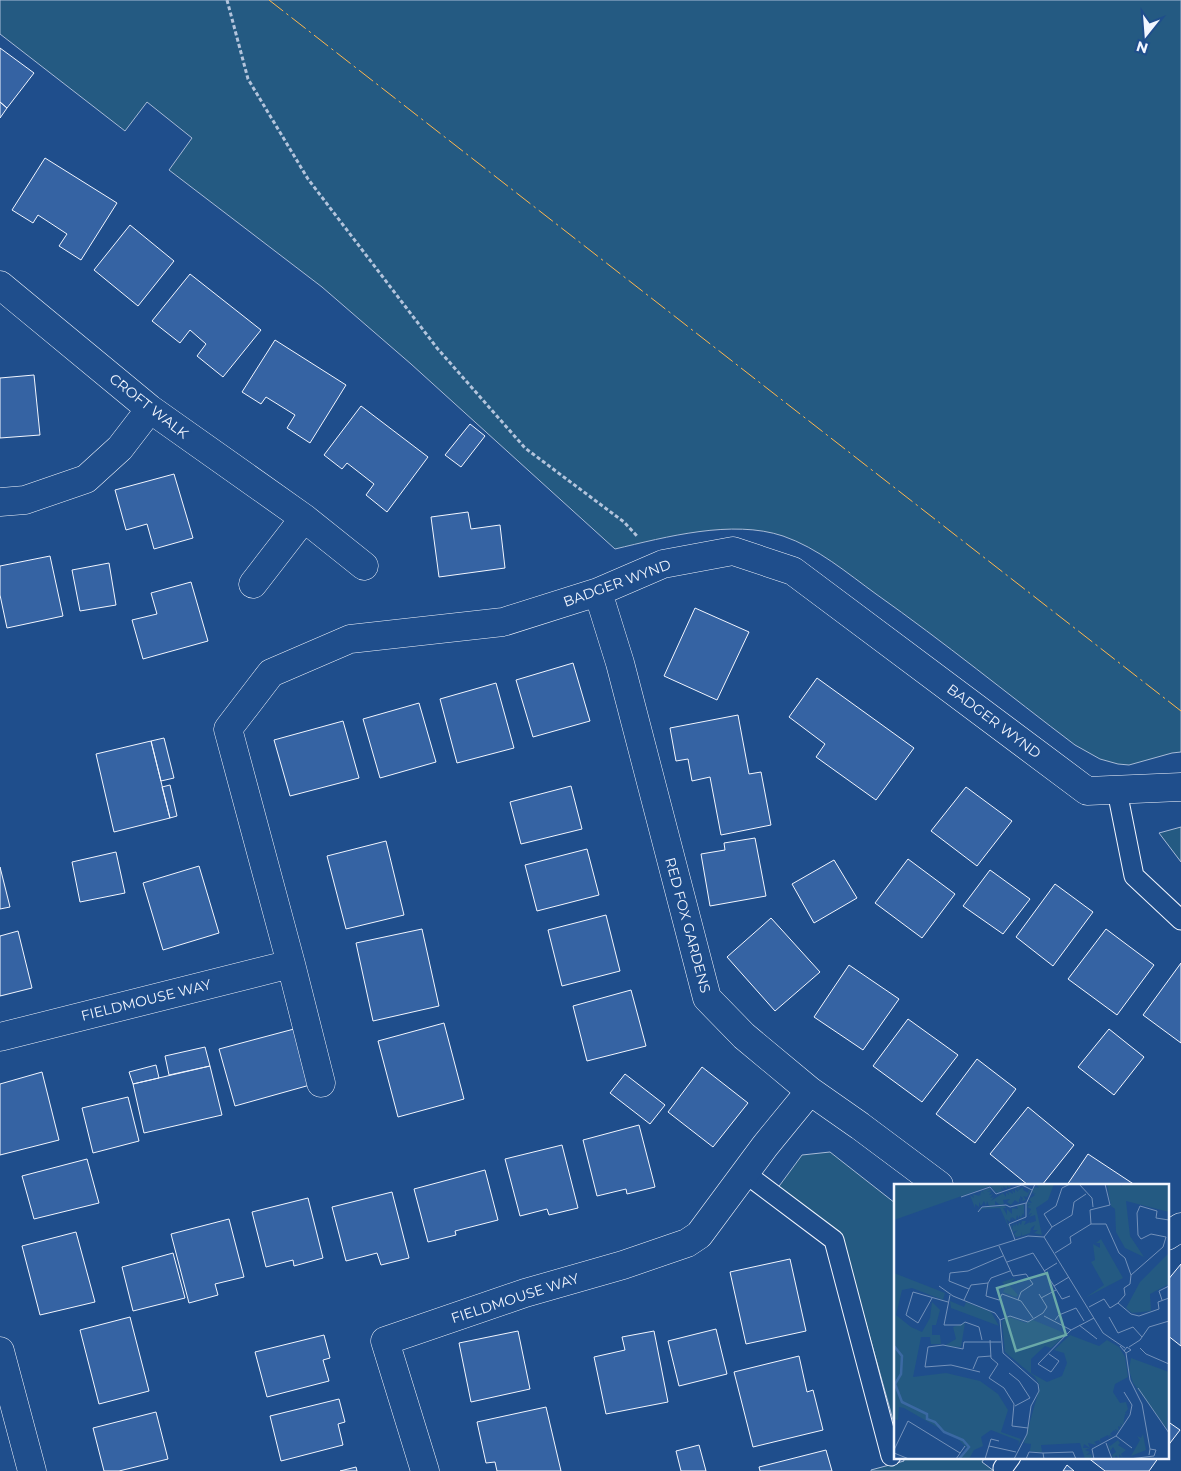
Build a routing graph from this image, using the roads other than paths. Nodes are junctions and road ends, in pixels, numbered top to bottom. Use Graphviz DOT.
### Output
graph roads {
  1 [pos="0,285"];
  2 [pos="150,409"];
  3 [pos="0,502"];
  4 [pos="304,518"];
  5 [pos="364,566"];
  6 [pos="252,584"];
  7 [pos="598,592"];
  8 [pos="1181,788"];
  9 [pos="1116,791"];
  10 [pos="1181,920"];
  11 [pos="291,964"];
  12 [pos="0,1037"];
  13 [pos="321,1083"];
  14 [pos="810,1091"];
  15 [pos="745,1172"];
  16 [pos="938,1184"];
  17 [pos="1181,1226"];
  18 [pos="1168,1235"];
  19 [pos="0,1351"];
  20 [pos="891,1456"];
  21 [pos="32,1471"];
  22 [pos="425,1471"];
  1 -- 2 [label="street, CROFT WALK"];
  2 -- 3 [label="street"];
  2 -- 4 [label="street, CROFT WALK"];
  4 -- 5 [label="street, CROFT WALK"];
  4 -- 6 [label="street"];
  7 -- 9 [label="street, BADGER WYND"];
  7 -- 11 [label="street, BADGER WYND"];
  7 -- 14 [label="street, RED FOX GARDENS"];
  8 -- 9 [label="street, BADGER WYND"];
  9 -- 10 [label="lane"];
  11 -- 12 [label="street, FIELDMOUSE WAY"];
  11 -- 13 [label="street"];
  14 -- 15 [label="street, FIELDMOUSE WAY"];
  14 -- 16 [label="street, RED FOX GARDENS"];
  15 -- 20 [label="lane"];
  15 -- 22 [label="street, FIELDMOUSE WAY"];
  17 -- 18 [label="street"];
  19 -- 21 [label="street"];
}
